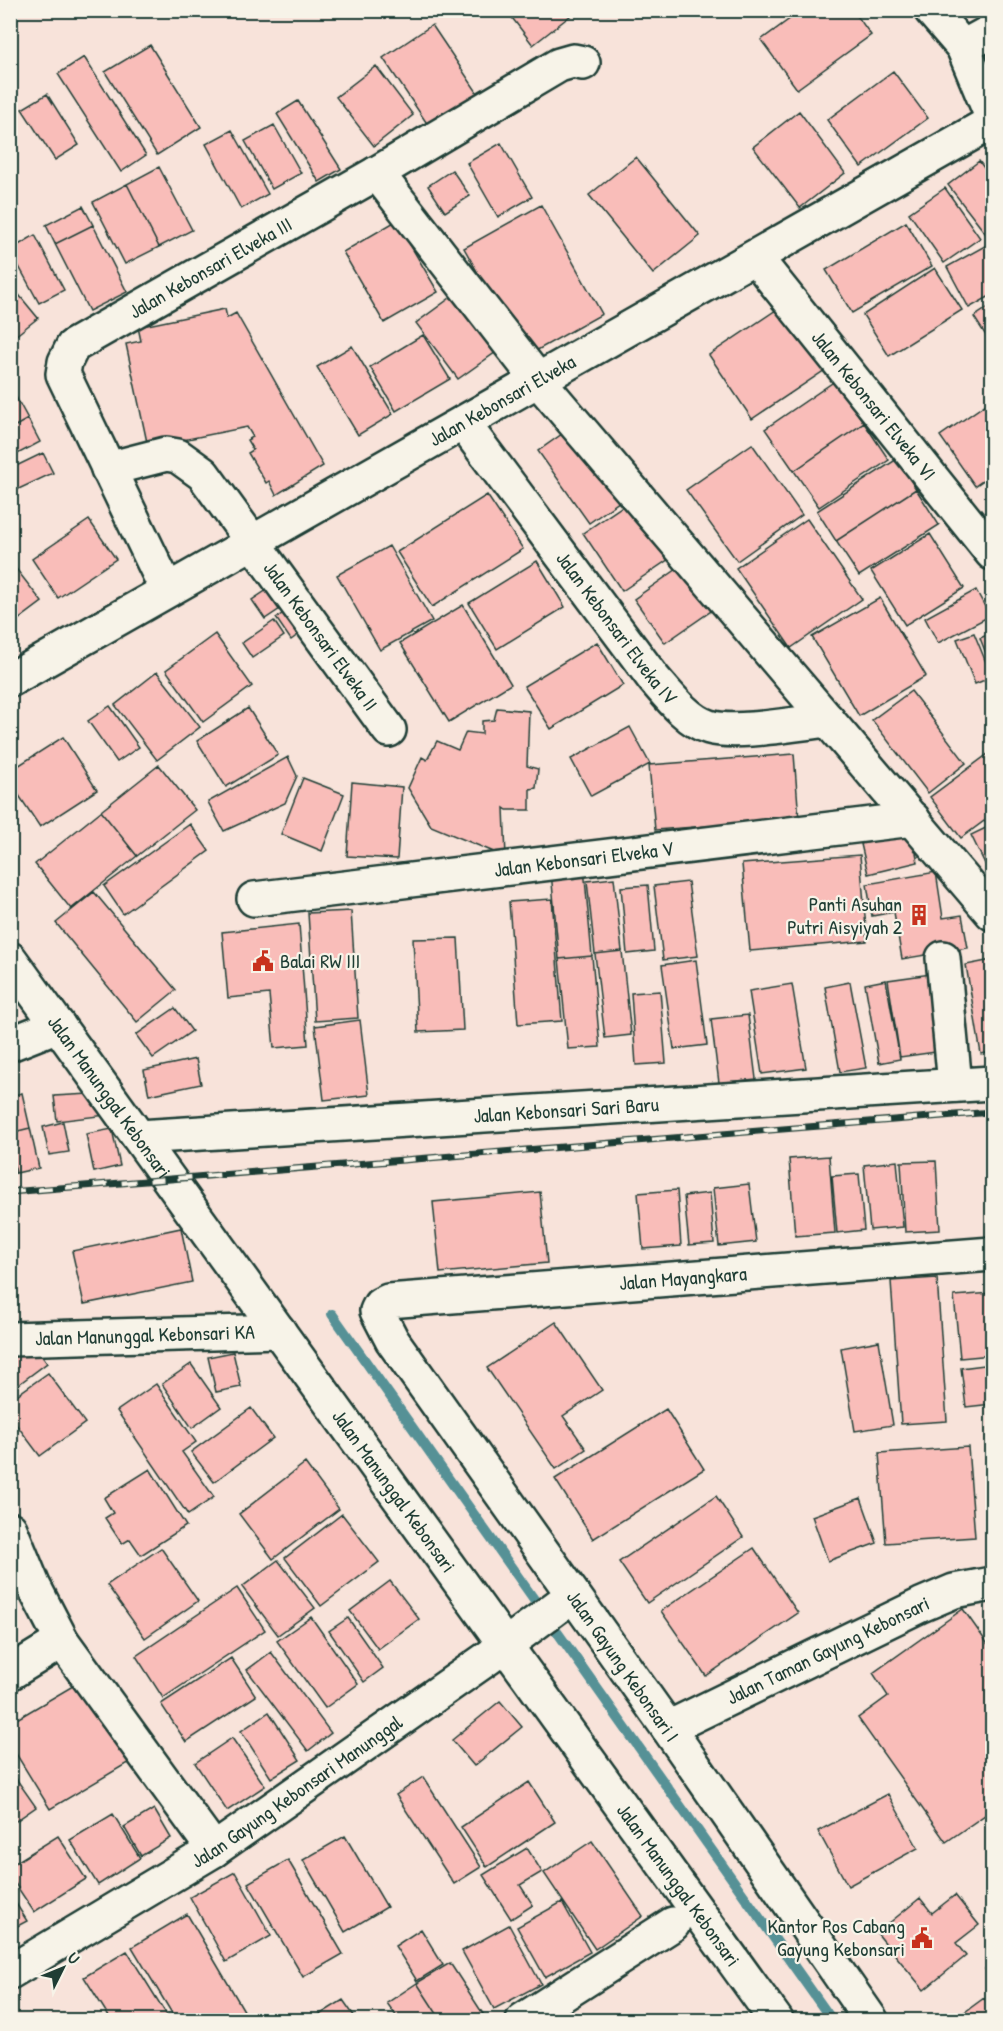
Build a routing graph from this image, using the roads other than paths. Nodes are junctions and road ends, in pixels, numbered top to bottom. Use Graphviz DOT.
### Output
graph roads {
  1 [pos="931,10"];
  2 [pos="993,31"];
  3 [pos="963,47"];
  4 [pos="583,63"];
  5 [pos="993,117"];
  6 [pos="993,122"];
  7 [pos="377,173"];
  8 [pos="755,257"];
  9 [pos="538,380"];
  10 [pos="463,423"];
  11 [pos="108,469"];
  12 [pos="254,542"];
  13 [pos="993,553"];
  14 [pos="167,590"];
  15 [pos="10,680"];
  16 [pos="828,720"];
  17 [pos="389,730"];
  18 [pos="912,819"];
  19 [pos="254,899"];
  20 [pos="993,913"];
  21 [pos="943,958"];
  22 [pos="10,959"];
  23 [pos="58,1025"];
  24 [pos="10,1044"];
  25 [pos="993,1083"];
  26 [pos="955,1085"];
  27 [pos="139,1137"];
  28 [pos="993,1254"];
  29 [pos="377,1311"];
  30 [pos="279,1331"];
  31 [pos="10,1339"];
  32 [pos="10,1529"];
  33 [pos="989,1590"];
  34 [pos="555,1608"];
  35 [pos="62,1641"];
  36 [pos="505,1645"];
  37 [pos="10,1673"];
  38 [pos="668,1728"];
  39 [pos="214,1850"];
  40 [pos="673,1924"];
  41 [pos="10,1972"];
  42 [pos="523,2020"];
  43 [pos="777,2020"];
  44 [pos="871,2020"];
  1 -- 3 [label="street"];
  2 -- 3 [label="street"];
  3 -- 5 [label="street"];
  4 -- 7 [label="street, Jalan Kebonsari Elveka III"];
  6 -- 8 [label="street, Jalan Kebonsari Elveka"];
  7 -- 9 [label="street"];
  7 -- 11 [label="street, Jalan Kebonsari Elveka III"];
  8 -- 9 [label="street, Jalan Kebonsari Elveka"];
  8 -- 13 [label="street, Jalan Kebonsari Elveka VI"];
  9 -- 10 [label="street, Jalan Kebonsari Elveka"];
  9 -- 16 [label="street"];
  10 -- 12 [label="street, Jalan Kebonsari Elveka"];
  10 -- 16 [label="street, Jalan Kebonsari Elveka IV"];
  11 -- 12 [label="street, Jalan Kebonsari Elveka II"];
  11 -- 14 [label="street, Jalan Kebonsari Elveka III"];
  12 -- 14 [label="street, Jalan Kebonsari Elveka"];
  12 -- 17 [label="street, Jalan Kebonsari Elveka II"];
  14 -- 15 [label="street, Jalan Kebonsari Elveka"];
  16 -- 18 [label="street"];
  18 -- 19 [label="street, Jalan Kebonsari Elveka V"];
  18 -- 20 [label="street"];
  21 -- 26 [label="street"];
  22 -- 23 [label="street, Jalan Manunggal Kebonsari"];
  23 -- 24 [label="street"];
  23 -- 27 [label="street, Jalan Manunggal Kebonsari"];
  25 -- 26 [label="street, Jalan Kebonsari Sari Baru"];
  26 -- 27 [label="street, Jalan Kebonsari Sari Baru"];
  27 -- 30 [label="street, Jalan Manunggal Kebonsari"];
  28 -- 29 [label="street, Jalan Mayangkara"];
  29 -- 34 [label="street, Jalan Gayung Kebonsari I"];
  30 -- 31 [label="street, Jalan Manunggal Kebonsari KA"];
  30 -- 36 [label="street, Jalan Manunggal Kebonsari"];
  32 -- 35 [label="street"];
  33 -- 38 [label="street, Jalan Taman Gayung Kebonsari"];
  34 -- 36 [label="street, Jalan Gayung Kebonsari Manunggal"];
  34 -- 38 [label="street, Jalan Gayung Kebonsari I"];
  35 -- 37 [label="street"];
  35 -- 39 [label="street"];
  36 -- 39 [label="street, Jalan Gayung Kebonsari Manunggal"];
  36 -- 43 [label="street, Jalan Manunggal Kebonsari"];
  38 -- 44 [label="street, Jalan Gayung Kebonsari I"];
  39 -- 41 [label="street, Jalan Gayung Kebonsari Manunggal"];
  40 -- 42 [label="street"];
}
